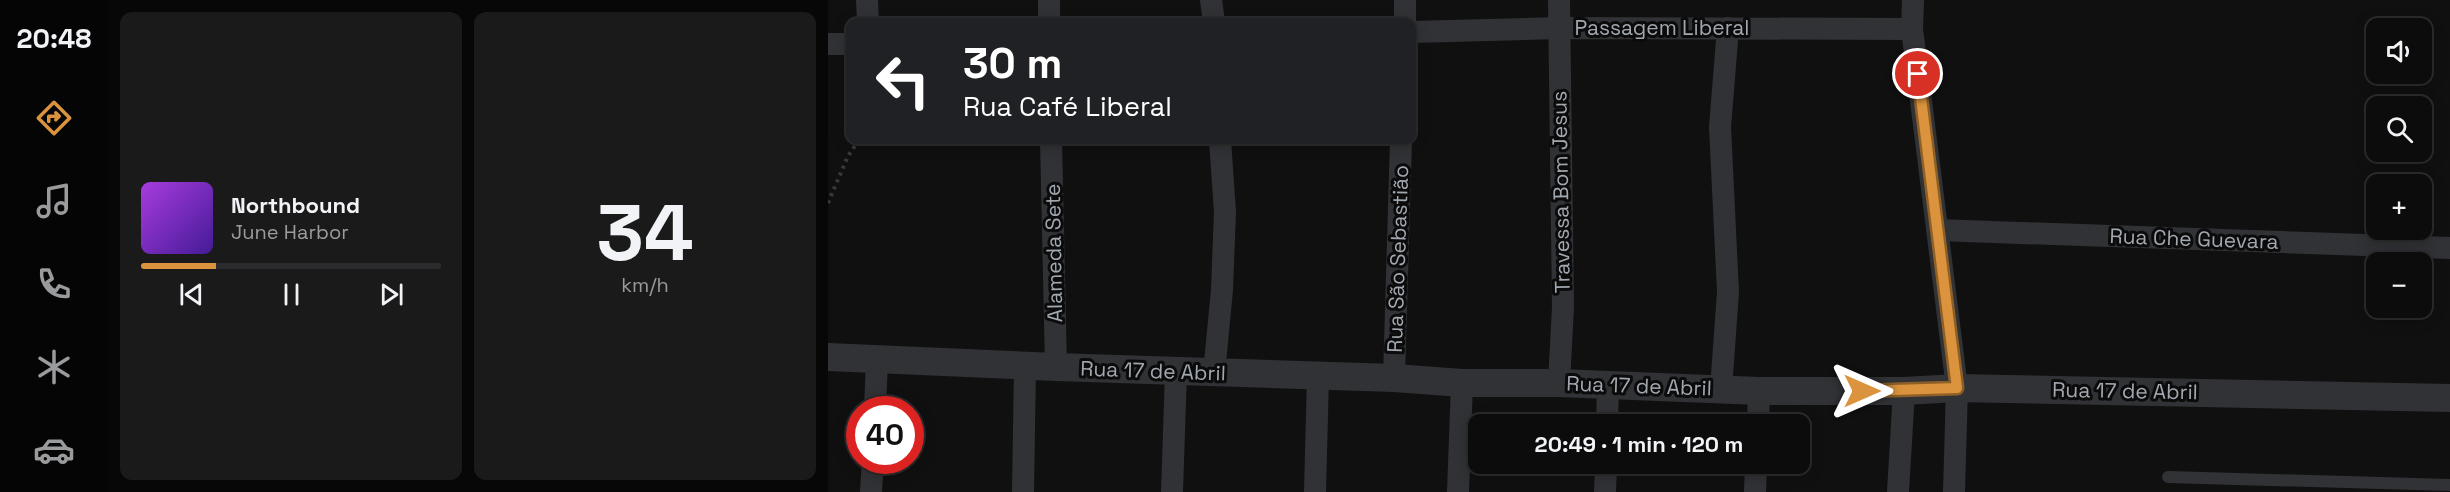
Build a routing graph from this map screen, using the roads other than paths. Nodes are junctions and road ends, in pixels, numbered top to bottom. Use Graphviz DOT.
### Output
graph roads {
  1 [pos="867,0"];
  2 [pos="1049,0"];
  3 [pos="1211,0"];
  4 [pos="1405,0"];
  5 [pos="1559,0"];
  6 [pos="1913,0"];
  7 [pos="868,18"];
  8 [pos="1049,18"];
  9 [pos="1213,18"];
  10 [pos="1404,18"];
  11 [pos="1559,28"];
  12 [pos="1728,28"];
  13 [pos="1912,29"];
  14 [pos="1416,32"];
  15 [pos="828,44"];
  16 [pos="846,45"];
  17 [pos="1051,144"];
  18 [pos="1220,144"];
  19 [pos="1401,144"];
  20 [pos="1937,230"];
  21 [pos="2450,248"];
  22 [pos="828,357"];
  23 [pos="877,359"];
  24 [pos="1025,366"];
  25 [pos="1056,367"];
  26 [pos="1176,372"];
  27 [pos="1214,373"];
  28 [pos="1318,376"];
  29 [pos="1394,378"];
  30 [pos="1462,383"];
  31 [pos="1559,383"];
  32 [pos="1608,387"];
  33 [pos="1957,388"];
  34 [pos="1721,389"];
  35 [pos="1759,391"];
  36 [pos="1904,391"];
  37 [pos="876,396"];
  38 [pos="2450,398"];
  39 [pos="1607,414"];
  40 [pos="1758,414"];
  41 [pos="873,474"];
  42 [pos="1606,474"];
  43 [pos="1756,474"];
  44 [pos="2168,477"];
  45 [pos="2450,485"];
  46 [pos="872,492"];
  47 [pos="1023,492"];
  48 [pos="1172,492"];
  49 [pos="1315,492"];
  50 [pos="1458,492"];
  51 [pos="1605,492"];
  52 [pos="1755,492"];
  53 [pos="1898,492"];
  54 [pos="1954,492"];
  1 -- 7 [label="street"];
  2 -- 8 [label="street"];
  3 -- 9 [label="street"];
  4 -- 10 [label="street"];
  5 -- 11 [label="street, Travessa Bom Jesus"];
  6 -- 13 [label="street"];
  11 -- 12 [label="street, Passagem Liberal"];
  11 -- 14 [label="street, Passagem Liberal"];
  11 -- 31 [label="street, Travessa Bom Jesus"];
  12 -- 13 [label="street, Passagem Liberal"];
  12 -- 34 [label="street"];
  13 -- 20 [label="street"];
  15 -- 16 [label="street"];
  17 -- 25 [label="street, Alameda Sete"];
  18 -- 27 [label="street"];
  19 -- 29 [label="street, Rua São Sebastião"];
  20 -- 21 [label="street, Rua Che Guevara"];
  20 -- 33 [label="street"];
  22 -- 23 [label="street, Rua 17 de Abril"];
  23 -- 24 [label="street, Rua 17 de Abril"];
  23 -- 37 [label="street"];
  24 -- 25 [label="street, Rua 17 de Abril"];
  24 -- 47 [label="street"];
  25 -- 26 [label="street, Rua 17 de Abril"];
  26 -- 27 [label="street, Rua 17 de Abril"];
  26 -- 48 [label="street"];
  27 -- 28 [label="street, Rua 17 de Abril"];
  28 -- 29 [label="street, Rua 17 de Abril"];
  28 -- 49 [label="street"];
  29 -- 30 [label="street, Rua 17 de Abril"];
  30 -- 31 [label="street, Rua 17 de Abril"];
  30 -- 50 [label="street"];
  31 -- 32 [label="street, Rua 17 de Abril"];
  32 -- 34 [label="street, Rua 17 de Abril"];
  32 -- 39 [label="street"];
  33 -- 36 [label="street, Rua 17 de Abril"];
  33 -- 38 [label="street, Rua 17 de Abril"];
  33 -- 54 [label="street"];
  34 -- 35 [label="street, Rua 17 de Abril"];
  35 -- 36 [label="street, Rua 17 de Abril"];
  35 -- 40 [label="street"];
  36 -- 53 [label="street"];
  41 -- 46 [label="street"];
  42 -- 51 [label="street"];
  43 -- 52 [label="street"];
  44 -- 45 [label="lane"];
}
